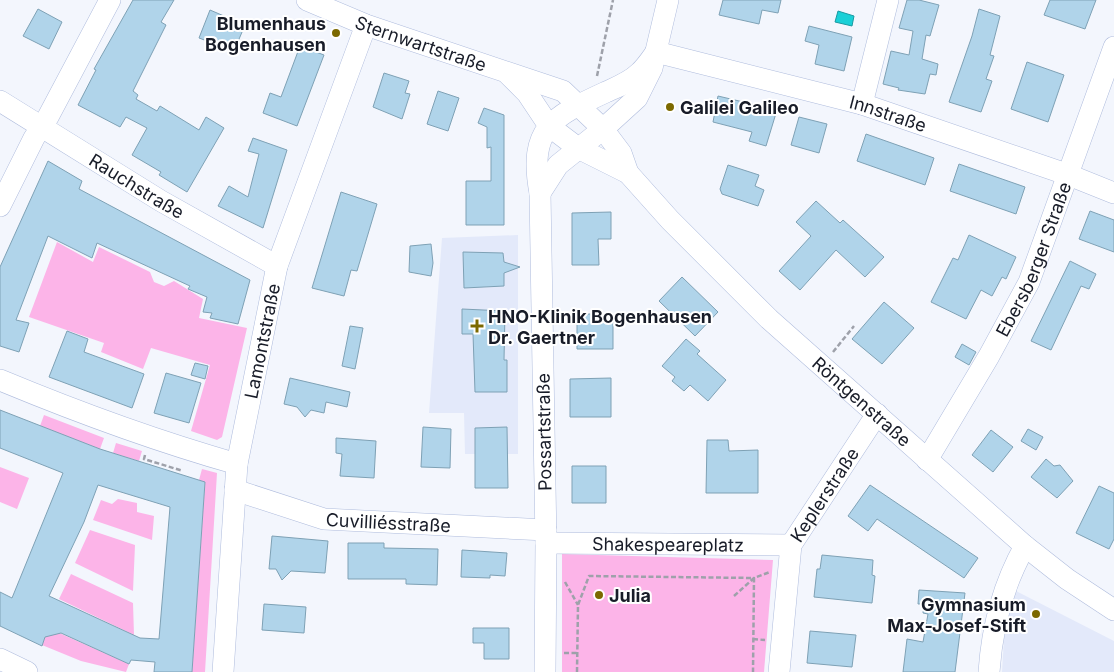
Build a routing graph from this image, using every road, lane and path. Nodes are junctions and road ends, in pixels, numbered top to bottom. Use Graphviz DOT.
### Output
graph roads {
  1 [pos="110,0"];
  2 [pos="307,0"];
  3 [pos="613,0"];
  4 [pos="668,0"];
  5 [pos="888,0"];
  6 [pos="366,25"];
  7 [pos="1114,47"];
  8 [pos="656,52"];
  9 [pos="508,74"];
  10 [pos="596,80"];
  11 [pos="0,100"];
  12 [pos="579,104"];
  13 [pos="862,104"];
  14 [pos="549,126"];
  15 [pos="41,127"];
  16 [pos="603,129"];
  17 [pos="578,148"];
  18 [pos="628,173"];
  19 [pos="1069,174"];
  20 [pos="540,193"];
  21 [pos="1114,193"];
  22 [pos="0,206"];
  23 [pos="277,266"];
  24 [pos="854,326"];
  25 [pos="835,350"];
  26 [pos="0,380"];
  27 [pos="877,414"];
  28 [pos="927,460"];
  29 [pos="185,463"];
  30 [pos="237,464"];
  31 [pos="182,475"];
  32 [pos="235,490"];
  33 [pos="546,537"];
  34 [pos="791,544"];
  35 [pos="1025,546"];
  36 [pos="759,576"];
  37 [pos="754,578"];
  38 [pos="564,581"];
  39 [pos="734,596"];
  40 [pos="578,605"];
  41 [pos="1114,610"];
  42 [pos="562,653"];
  43 [pos="577,653"];
  44 [pos="0,659"];
  45 [pos="28,672"];
  46 [pos="223,672"];
  47 [pos="546,672"];
  48 [pos="577,672"];
  49 [pos="753,672"];
  50 [pos="779,672"];
  51 [pos="989,672"];
  1 -- 15 [label="street"];
  2 -- 6 [label="street, Sternwartstraße"];
  3 -- 10 [label="path"];
  4 -- 8 [label="street"];
  5 -- 13 [label="street"];
  6 -- 9 [label="street, Sternwartstraße"];
  6 -- 23 [label="street, Lamontstraße"];
  7 -- 19 [label="street, Ebersberger Straße"];
  8 -- 12 [label="street"];
  8 -- 13 [label="street, Innstraße"];
  8 -- 16 [label="street"];
  9 -- 12 [label="street, Sternwartstraße"];
  9 -- 14 [label="street, Sternwartstraße"];
  11 -- 15 [label="street, Rauchstraße"];
  12 -- 14 [label="street"];
  12 -- 16 [label="street, Sternwartstraße"];
  13 -- 19 [label="street, Innstraße"];
  14 -- 17 [label="street, Sternwartstraße"];
  14 -- 20 [label="street, Possartstraße"];
  15 -- 22 [label="street"];
  15 -- 23 [label="street, Rauchstraße"];
  16 -- 17 [label="street"];
  16 -- 18 [label="street, Röntgenstraße"];
  17 -- 18 [label="street, Röntgenstraße"];
  17 -- 20 [label="street"];
  18 -- 27 [label="street, Röntgenstraße"];
  19 -- 21 [label="street, Innstraße"];
  19 -- 28 [label="street, Ebersberger Straße"];
  20 -- 33 [label="street, Possartstraße"];
  23 -- 30 [label="street, Lamontstraße"];
  24 -- 25 [label="path"];
  26 -- 30 [label="street"];
  27 -- 28 [label="street, Röntgenstraße"];
  27 -- 34 [label="street, Keplerstraße"];
  28 -- 35 [label="street, Röntgenstraße"];
  29 -- 31 [label="path"];
  30 -- 32 [label="street, Lamontstraße"];
  32 -- 33 [label="street, Cuvilliésstraße"];
  32 -- 46 [label="street, Lamontstraße"];
  33 -- 34 [label="street, Shakespeareplatz"];
  33 -- 47 [label="street, Possartstraße"];
  34 -- 50 [label="street, Keplerstraße"];
  35 -- 41 [label="street, Röntgenstraße"];
  35 -- 51 [label="street"];
  36 -- 37 [label="path"];
  37 -- 39 [label="path"];
  37 -- 40 [label="path"];
  37 -- 49 [label="path"];
  38 -- 40 [label="path"];
  40 -- 43 [label="path"];
  42 -- 43 [label="path"];
  43 -- 48 [label="path"];
  44 -- 45 [label="street"];
}
